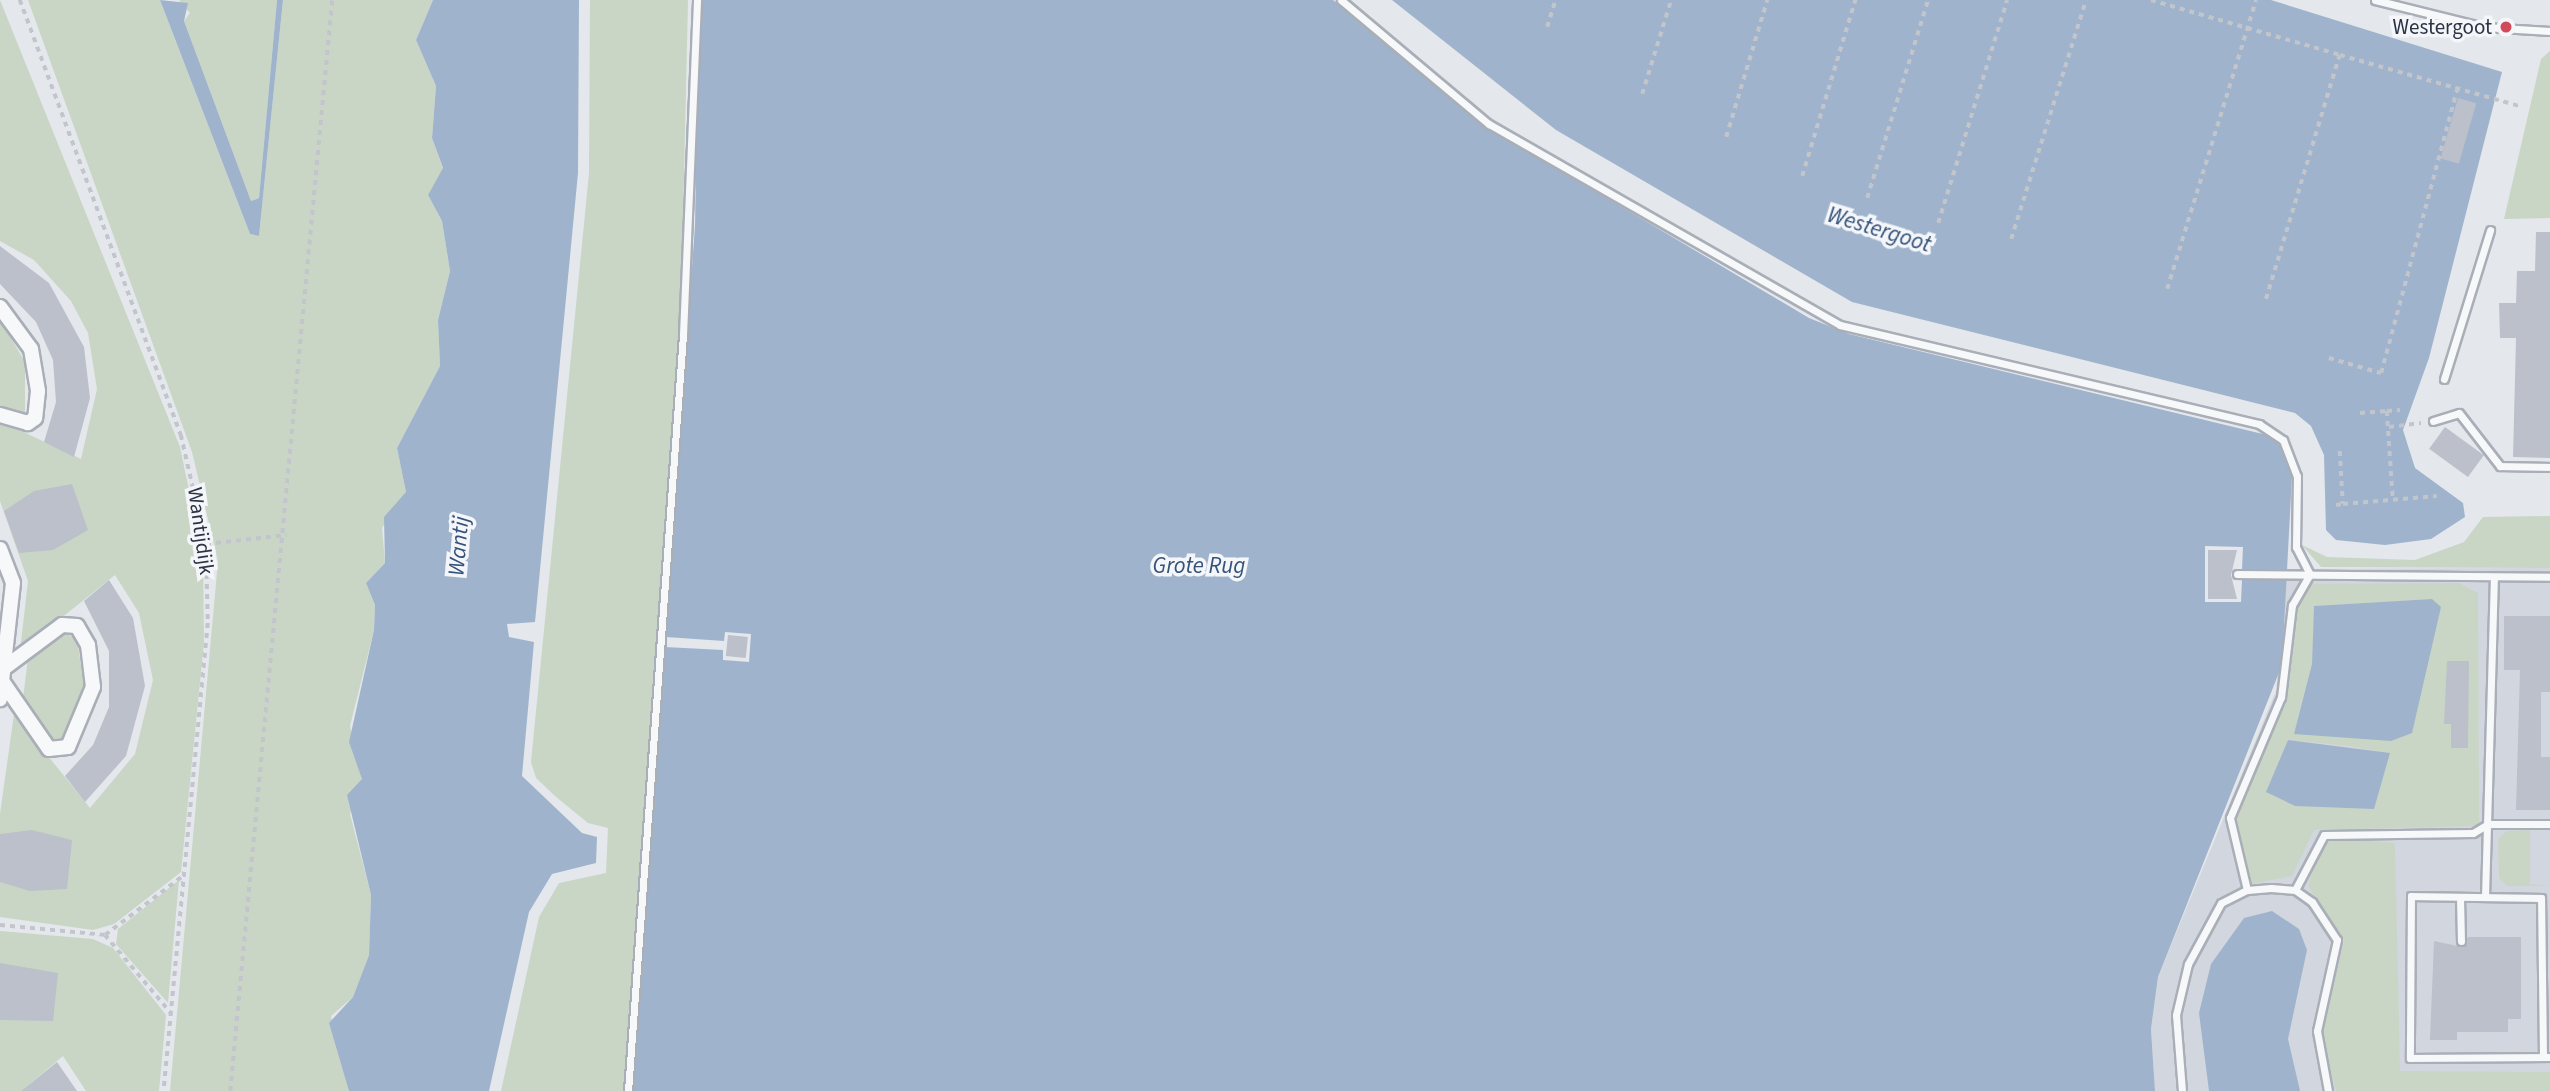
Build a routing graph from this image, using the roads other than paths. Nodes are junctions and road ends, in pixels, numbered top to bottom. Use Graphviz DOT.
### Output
graph roads {
  1 [pos="698,0"];
  2 [pos="1341,0"];
  3 [pos="2375,0"];
  4 [pos="2550,31"];
  5 [pos="2490,230"];
  6 [pos="0,307"];
  7 [pos="2444,379"];
  8 [pos="0,415"];
  9 [pos="2433,421"];
  10 [pos="2550,467"];
  11 [pos="0,549"];
  12 [pos="2237,574"];
  13 [pos="2310,574"];
  14 [pos="2550,577"];
  15 [pos="2494,578"];
  16 [pos="2,675"];
  17 [pos="0,699"];
  18 [pos="2488,824"];
  19 [pos="2550,824"];
  20 [pos="2247,890"];
  21 [pos="2295,890"];
  22 [pos="2460,897"];
  23 [pos="2485,897"];
  24 [pos="2460,941"];
  25 [pos="2547,1057"];
  26 [pos="628,1091"];
  27 [pos="2182,1091"];
  28 [pos="2328,1091"];
  1 -- 26 [label="lane"];
  2 -- 13 [label="lane"];
  3 -- 4 [label="lane"];
  5 -- 7 [label="lane"];
  6 -- 8 [label="street"];
  9 -- 10 [label="lane"];
  11 -- 16 [label="street"];
  12 -- 13 [label="lane"];
  13 -- 15 [label="lane"];
  13 -- 20 [label="lane"];
  14 -- 15 [label="lane"];
  15 -- 18 [label="lane"];
  16 -- 16 [label="street"];
  16 -- 17 [label="street"];
  18 -- 19 [label="lane"];
  18 -- 21 [label="lane"];
  18 -- 23 [label="lane"];
  20 -- 21 [label="lane"];
  20 -- 27 [label="lane"];
  21 -- 28 [label="lane"];
  22 -- 23 [label="lane"];
  22 -- 24 [label="lane"];
  22 -- 25 [label="lane"];
  23 -- 25 [label="lane"];
}
